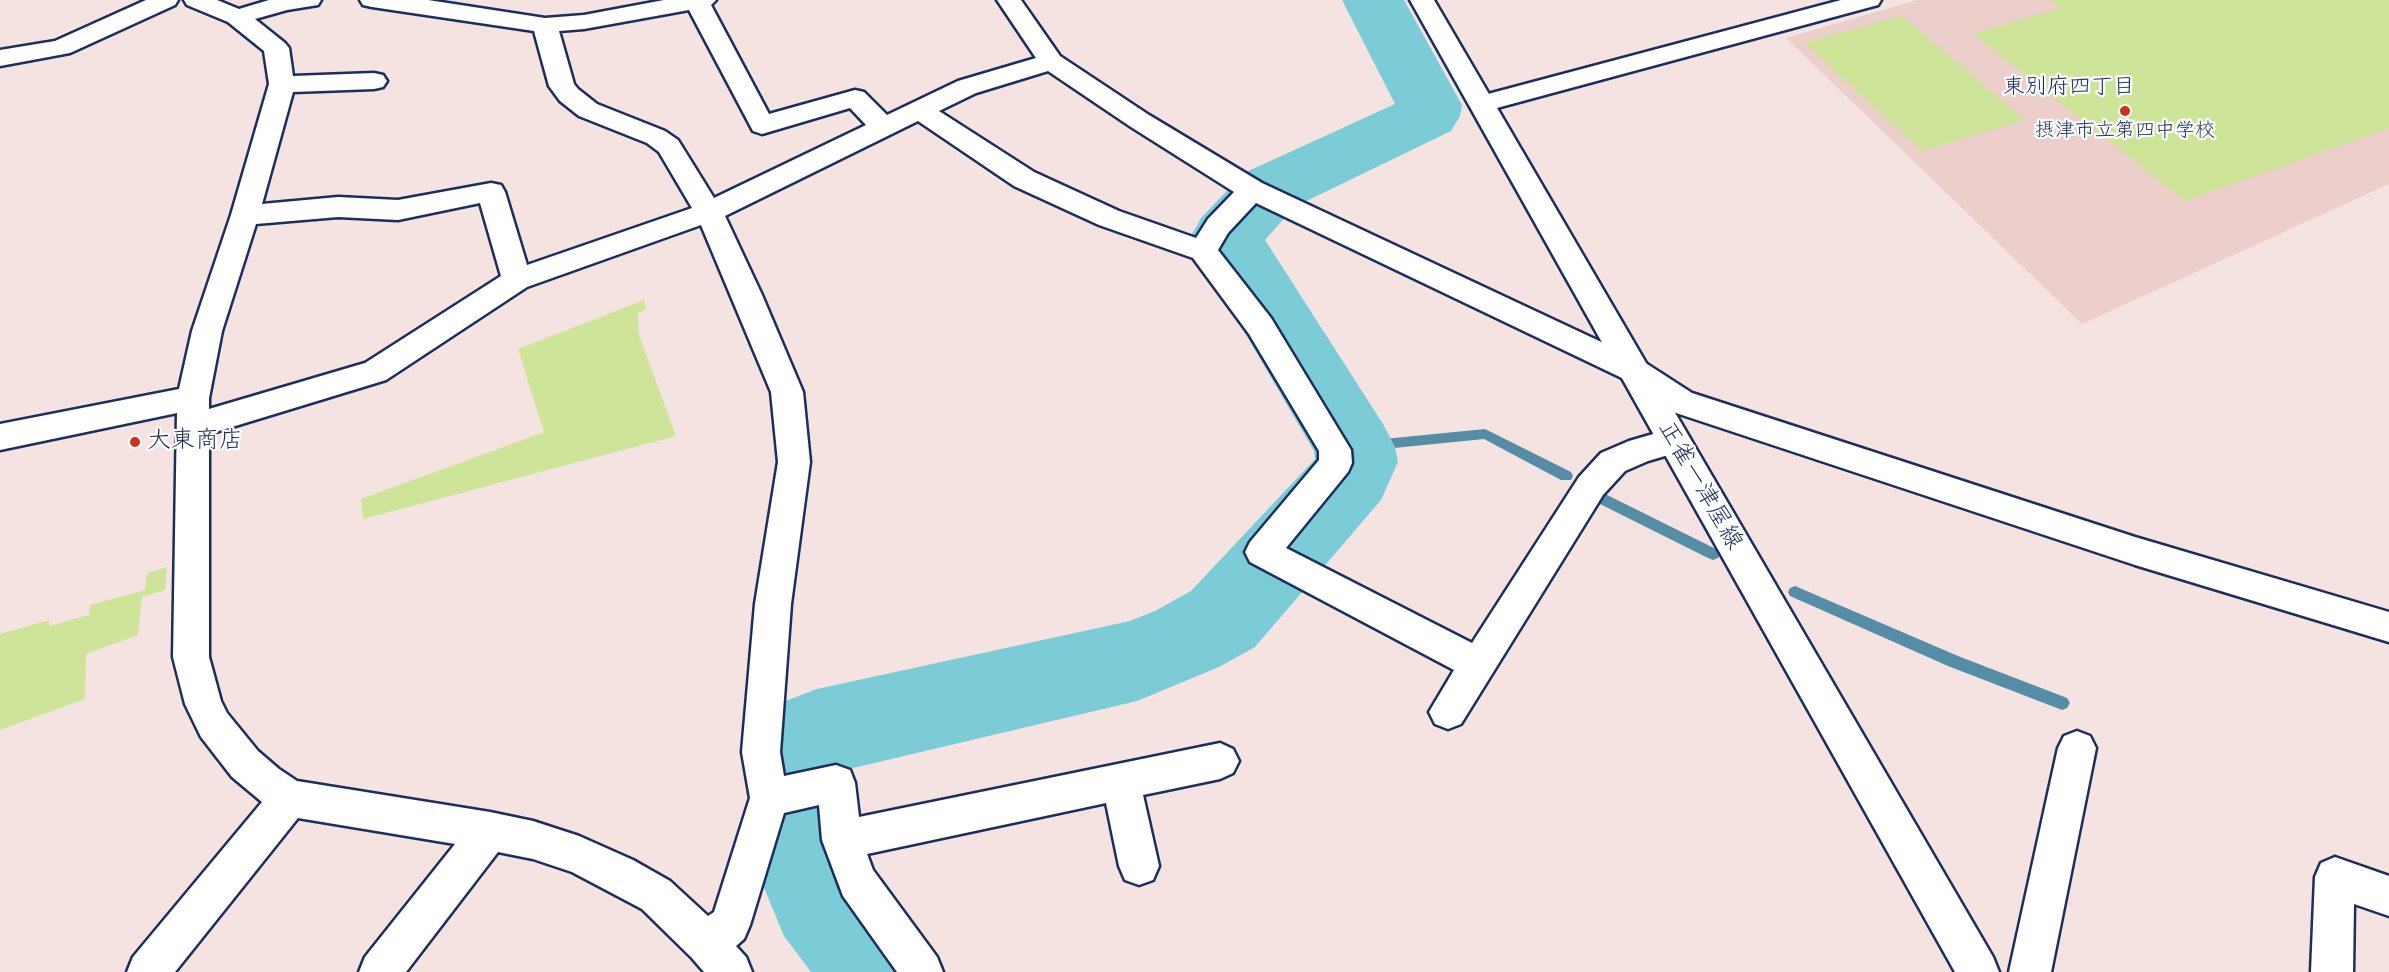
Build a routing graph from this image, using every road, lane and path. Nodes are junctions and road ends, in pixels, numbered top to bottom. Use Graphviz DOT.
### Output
graph roads {
  1 [pos="166,0"];
  2 [pos="196,0"];
  3 [pos="309,0"];
  4 [pos="372,0"];
  5 [pos="1009,0"];
  6 [pos="1422,0"];
  7 [pos="1869,0"];
  8 [pos="701,1"];
  9 [pos="484,7"];
  10 [pos="237,16"];
  11 [pos="545,25"];
  12 [pos="0,58"];
  13 [pos="1051,62"];
  14 [pos="374,81"];
  15 [pos="282,84"];
  16 [pos="1482,104"];
  17 [pos="920,110"];
  18 [pos="884,128"];
  19 [pos="1260,194"];
  20 [pos="709,213"];
  21 [pos="245,215"];
  22 [pos="1203,251"];
  23 [pos="517,280"];
  24 [pos="1633,370"];
  25 [pos="192,412"];
  26 [pos="0,437"];
  27 [pos="1674,441"];
  28 [pos="2389,627"];
  29 [pos="1479,664"];
  30 [pos="1448,712"];
  31 [pos="2077,748"];
  32 [pos="1220,760"];
  33 [pos="1121,782"];
  34 [pos="790,793"];
  35 [pos="290,798"];
  36 [pos="489,831"];
  37 [pos="842,840"];
  38 [pos="1138,866"];
  39 [pos="2389,896"];
  40 [pos="719,958"];
  41 [pos="148,972"];
  42 [pos="380,972"];
  43 [pos="922,972"];
  44 [pos="1978,972"];
  45 [pos="2030,972"];
  46 [pos="2332,972"];
  1 -- 12 [label="street"];
  2 -- 10 [label="street"];
  3 -- 10 [label="street"];
  4 -- 9 [label="street"];
  5 -- 13 [label="street"];
  6 -- 16 [label="street, 正雀一津屋線"];
  7 -- 16 [label="street"];
  8 -- 11 [label="street"];
  8 -- 18 [label="street"];
  9 -- 11 [label="street"];
  10 -- 15 [label="street"];
  11 -- 20 [label="street"];
  13 -- 17 [label="street"];
  13 -- 19 [label="street"];
  14 -- 15 [label="street"];
  15 -- 21 [label="street"];
  16 -- 24 [label="street, 正雀一津屋線"];
  17 -- 18 [label="street"];
  17 -- 22 [label="street"];
  18 -- 20 [label="street"];
  19 -- 22 [label="street"];
  19 -- 24 [label="street"];
  20 -- 23 [label="street"];
  20 -- 34 [label="street"];
  21 -- 23 [label="street"];
  21 -- 25 [label="street"];
  22 -- 29 [label="street"];
  23 -- 25 [label="street"];
  24 -- 27 [label="street, 正雀一津屋線"];
  24 -- 28 [label="street"];
  25 -- 26 [label="street"];
  25 -- 35 [label="street"];
  27 -- 29 [label="street"];
  27 -- 44 [label="street, 正雀一津屋線"];
  29 -- 30 [label="street"];
  31 -- 45 [label="street"];
  32 -- 33 [label="street"];
  33 -- 37 [label="street"];
  33 -- 38 [label="street"];
  34 -- 37 [label="street"];
  34 -- 40 [label="street"];
  35 -- 36 [label="street"];
  35 -- 41 [label="street"];
  36 -- 40 [label="street"];
  36 -- 42 [label="street"];
  37 -- 43 [label="street"];
  39 -- 46 [label="street"];
}
